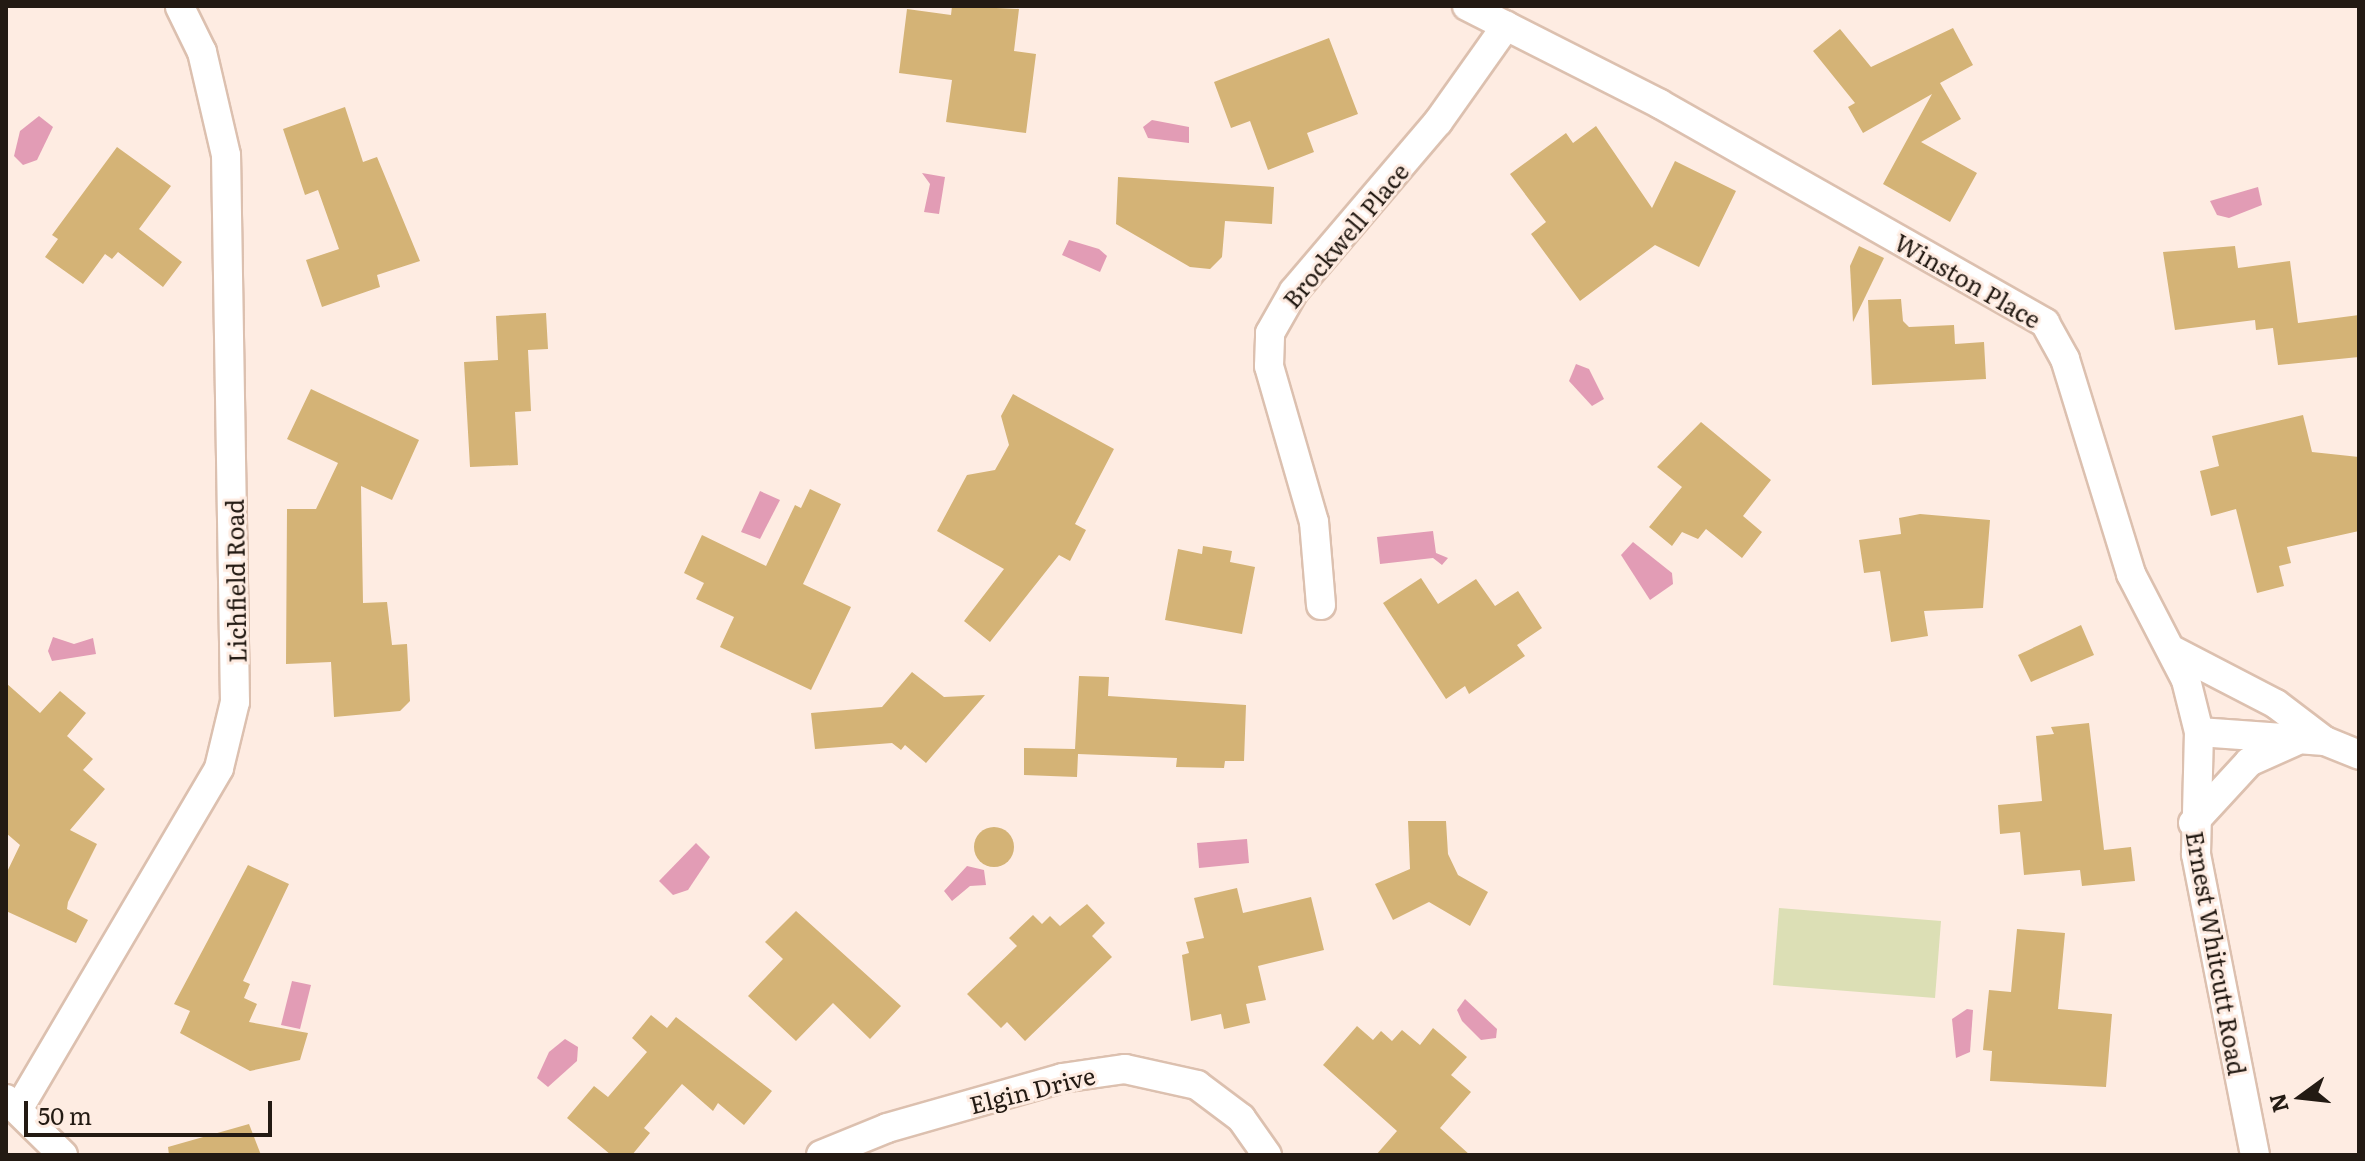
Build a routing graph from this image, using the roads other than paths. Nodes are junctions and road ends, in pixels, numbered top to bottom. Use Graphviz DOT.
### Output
graph roads {
  1 [pos="1467,6"];
  2 [pos="180,7"];
  3 [pos="1506,26"];
  4 [pos="1321,605"];
  5 [pos="2172,650"];
  6 [pos="2199,732"];
  7 [pos="2314,740"];
  8 [pos="2359,755"];
  9 [pos="2193,823"];
  10 [pos="13,1103"];
  11 [pos="63,1155"];
  12 [pos="821,1155"];
  13 [pos="1267,1155"];
  14 [pos="2255,1155"];
  1 -- 3 [label="street"];
  2 -- 10 [label="street, Lichfield Road"];
  3 -- 4 [label="street, Brockwell Place"];
  3 -- 5 [label="street, Winston Place"];
  5 -- 6 [label="street, Winston Place"];
  5 -- 7 [label="street"];
  6 -- 7 [label="street"];
  6 -- 9 [label="street, Ernest Whitcutt Road"];
  7 -- 8 [label="street"];
  7 -- 9 [label="street"];
  9 -- 14 [label="street, Ernest Whitcutt Road"];
  10 -- 11 [label="street"];
  12 -- 13 [label="street, Elgin Drive"];
}
